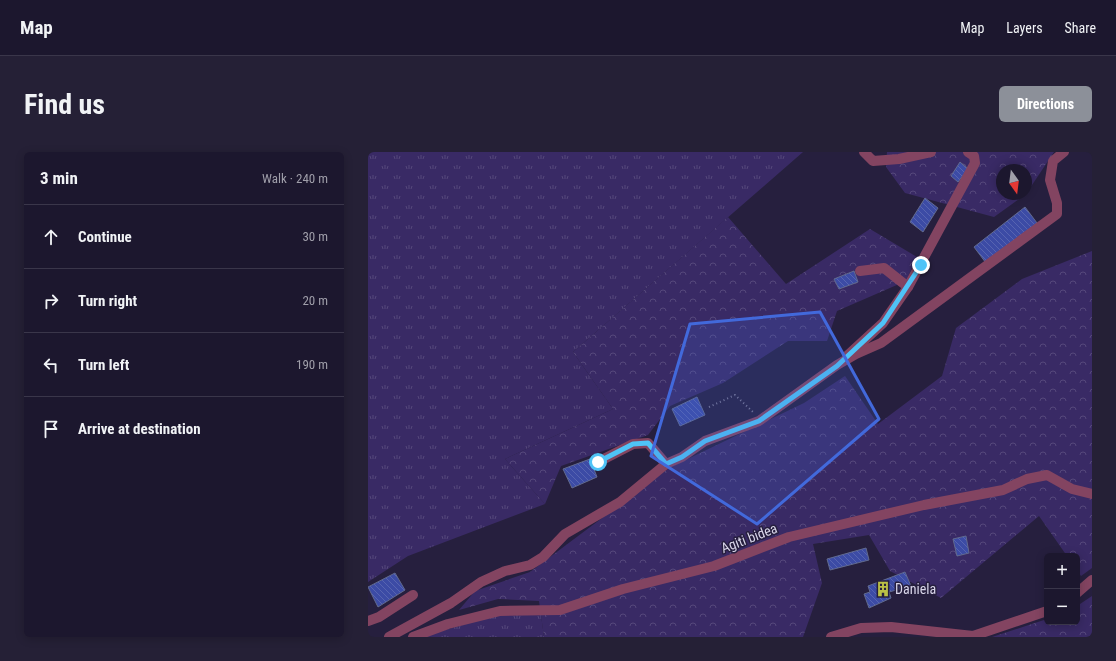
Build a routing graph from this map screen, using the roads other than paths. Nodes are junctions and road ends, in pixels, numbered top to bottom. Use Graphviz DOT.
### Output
graph roads {
  1 [pos="864,152"];
  2 [pos="931,152"];
  3 [pos="968,152"];
  4 [pos="1064,152"];
  5 [pos="860,271"];
  6 [pos="908,287"];
  7 [pos="837,366"];
  8 [pos="598,462"];
  9 [pos="666,464"];
  10 [pos="1092,494"];
  11 [pos="1092,580"];
  12 [pos="1080,590"];
  13 [pos="413,595"];
  14 [pos="1044,612"];
  15 [pos="368,622"];
  16 [pos="389,637"];
  17 [pos="413,637"];
  18 [pos="831,637"];
  1 -- 2 [label="street"];
  3 -- 6 [label="street"];
  4 -- 7 [label="street"];
  5 -- 6 [label="street"];
  6 -- 7 [label="street"];
  7 -- 9 [label="street"];
  8 -- 9 [label="street"];
  9 -- 16 [label="street"];
  10 -- 17 [label="street, Agiti bidea"];
  11 -- 12 [label="street"];
  13 -- 15 [label="street"];
  14 -- 18 [label="street"];
}
